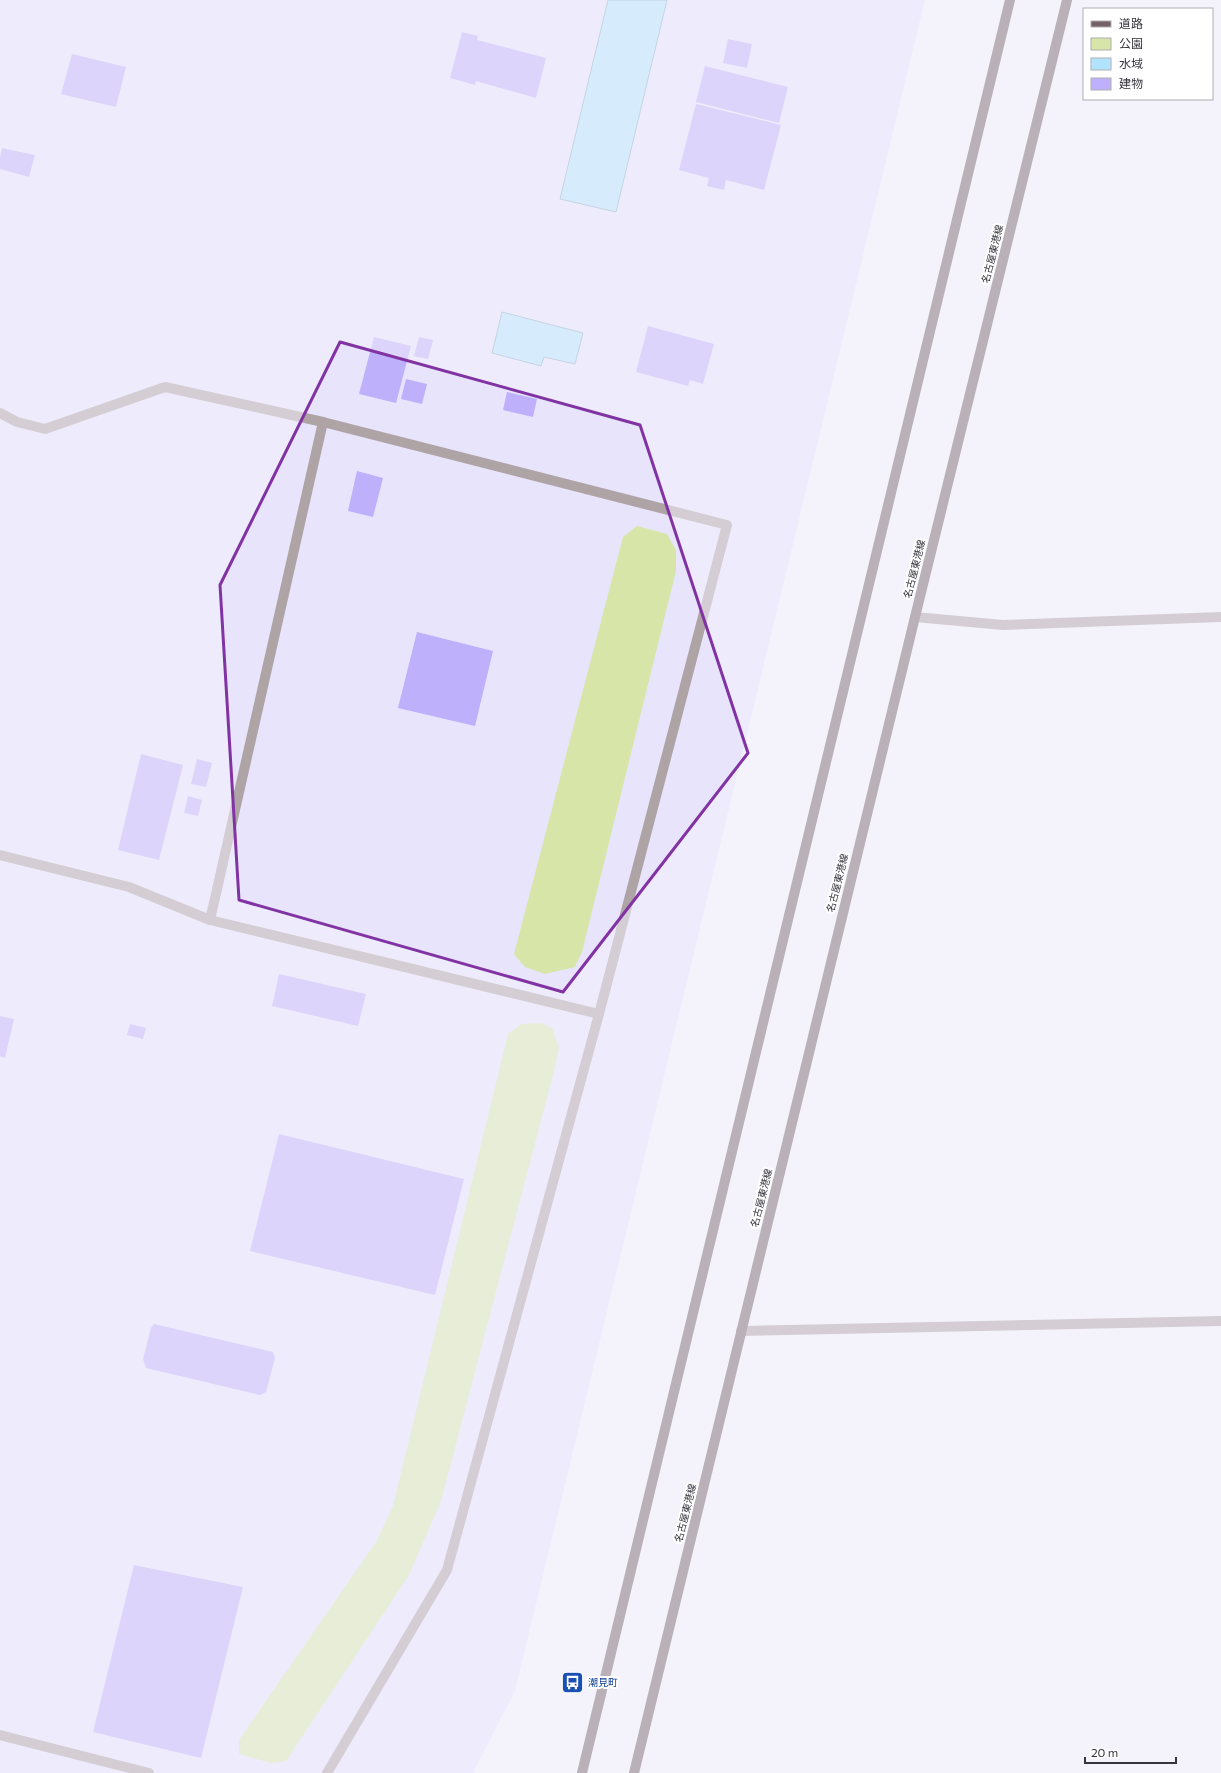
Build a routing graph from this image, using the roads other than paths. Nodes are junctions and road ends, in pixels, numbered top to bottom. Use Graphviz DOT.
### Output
graph roads {
  1 [pos="1010,0"];
  2 [pos="1067,0"];
  3 [pos="0,413"];
  4 [pos="323,422"];
  5 [pos="915,617"];
  6 [pos="1221,617"];
  7 [pos="0,855"];
  8 [pos="210,920"];
  9 [pos="599,1014"];
  10 [pos="1221,1320"];
  11 [pos="741,1331"];
  12 [pos="0,1735"];
  13 [pos="149,1773"];
  14 [pos="327,1773"];
  15 [pos="582,1773"];
  16 [pos="634,1773"];
  1 -- 15 [label="main road"];
  2 -- 5 [label="main road, 名古屋東港線"];
  3 -- 4 [label="street"];
  4 -- 8 [label="street"];
  4 -- 9 [label="street"];
  5 -- 6 [label="street"];
  5 -- 11 [label="main road, 名古屋東港線"];
  7 -- 8 [label="street"];
  8 -- 9 [label="street"];
  9 -- 14 [label="street"];
  10 -- 11 [label="street"];
  11 -- 16 [label="main road, 名古屋東港線"];
  12 -- 13 [label="street"];
}
